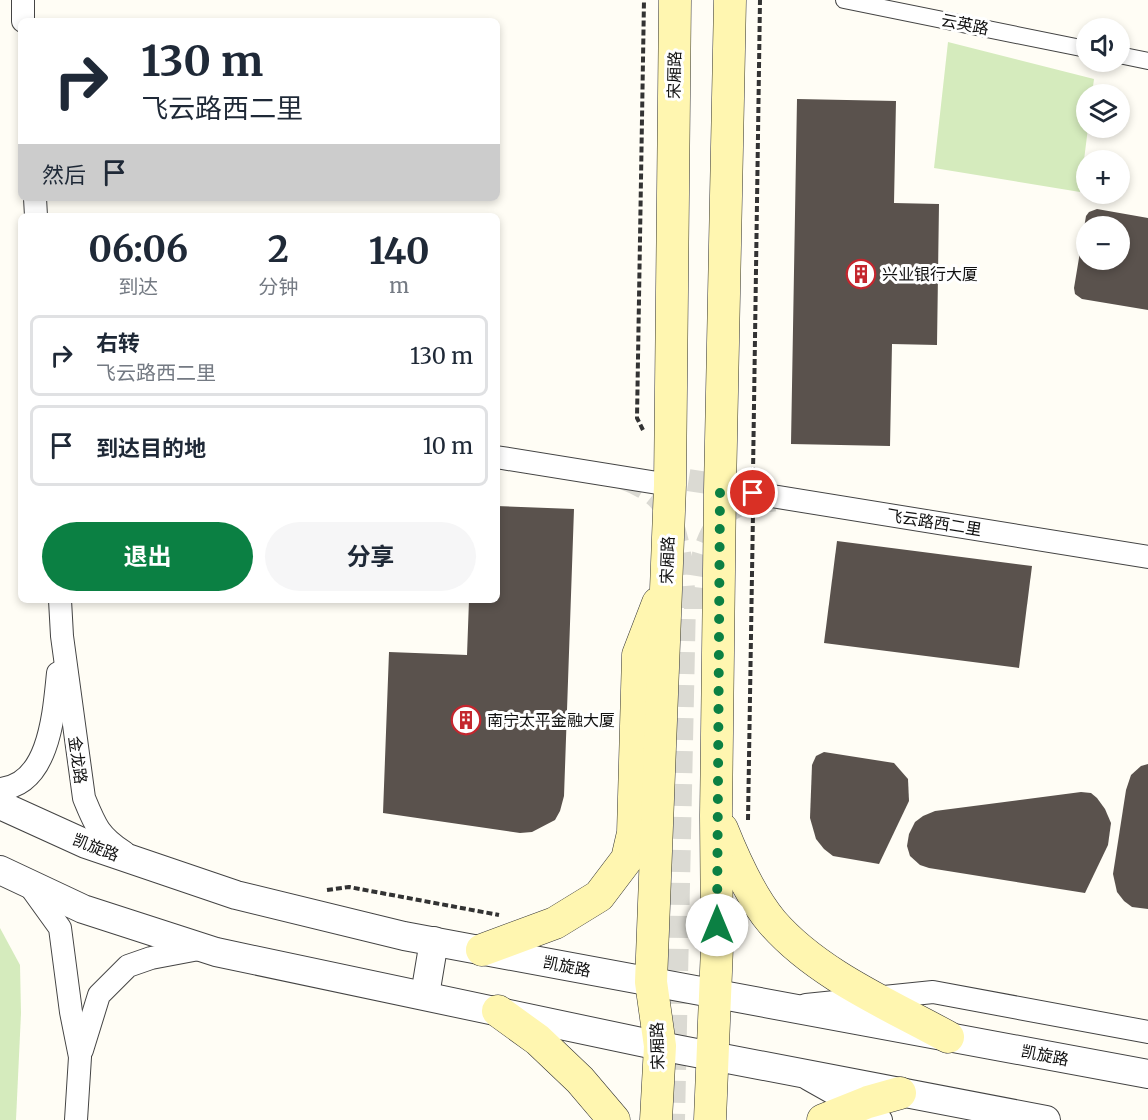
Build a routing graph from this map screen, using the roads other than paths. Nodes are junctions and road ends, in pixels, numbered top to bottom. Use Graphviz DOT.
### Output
graph roads {
  1 [pos="23,0"];
  2 [pos="675,0"];
  3 [pos="730,0"];
  4 [pos="844,0"];
  5 [pos="23,18"];
  6 [pos="1076,47"];
  7 [pos="1130,57"];
  8 [pos="1148,61"];
  9 [pos="500,458"];
  10 [pos="670,485"];
  11 [pos="720,490"];
  12 [pos="1148,556"];
  13 [pos="667,580"];
  14 [pos="60,603"];
  15 [pos="62,636"];
  16 [pos="0,789"];
  17 [pos="0,805"];
  18 [pos="716,816"];
  19 [pos="137,862"];
  20 [pos="0,870"];
  21 [pos="27,883"];
  22 [pos="435,941"];
  23 [pos="204,948"];
  24 [pos="482,950"];
  25 [pos="651,982"];
  26 [pos="714,994"];
  27 [pos="424,995"];
  28 [pos="878,998"];
  29 [pos="788,1006"];
  30 [pos="498,1011"];
  31 [pos="1148,1032"];
  32 [pos="948,1036"];
  33 [pos="660,1046"];
  34 [pos="712,1055"];
  35 [pos="80,1057"];
  36 [pos="1140,1069"];
  37 [pos="796,1072"];
  38 [pos="900,1093"];
  39 [pos="869,1113"];
  40 [pos="76,1120"];
  41 [pos="614,1120"];
  42 [pos="656,1120"];
  43 [pos="710,1120"];
  44 [pos="823,1120"];
  45 [pos="1046,1120"];
  1 -- 5 [label="street"];
  2 -- 10 [label="main road, 宋厢路"];
  3 -- 11 [label="main road"];
  4 -- 6 [label="street, 云英路"];
  7 -- 8 [label="street"];
  9 -- 10 [label="street"];
  10 -- 13 [label="main road, 宋厢路"];
  11 -- 12 [label="street, 飞云路西二里"];
  11 -- 18 [label="main road"];
  13 -- 24 [label="main road"];
  13 -- 25 [label="main road, 宋厢路"];
  14 -- 15 [label="street, 金龙路"];
  15 -- 16 [label="street, 金龙路"];
  15 -- 19 [label="street, 金龙路"];
  17 -- 19 [label="street, 凯旋路"];
  18 -- 26 [label="main road"];
  18 -- 28 [label="main road"];
  19 -- 22 [label="street, 凯旋路"];
  20 -- 21 [label="street"];
  21 -- 23 [label="street"];
  21 -- 35 [label="street"];
  22 -- 24 [label="street, 凯旋路"];
  22 -- 27 [label="street"];
  23 -- 27 [label="street"];
  23 -- 35 [label="street"];
  24 -- 25 [label="street, 凯旋路"];
  25 -- 26 [label="street, 凯旋路"];
  25 -- 33 [label="main road, 宋厢路"];
  26 -- 29 [label="street, 凯旋路"];
  26 -- 34 [label="main road"];
  27 -- 30 [label="street"];
  28 -- 29 [label="street"];
  28 -- 31 [label="street"];
  28 -- 32 [label="main road"];
  29 -- 32 [label="street, 凯旋路"];
  30 -- 33 [label="street"];
  30 -- 41 [label="main road"];
  32 -- 36 [label="street, 凯旋路"];
  33 -- 34 [label="street"];
  33 -- 42 [label="main road, 宋厢路"];
  34 -- 37 [label="street"];
  34 -- 43 [label="main road"];
  35 -- 40 [label="street"];
  37 -- 38 [label="street"];
  37 -- 39 [label="street"];
  38 -- 39 [label="main road"];
  38 -- 45 [label="street"];
  39 -- 44 [label="main road"];
}
